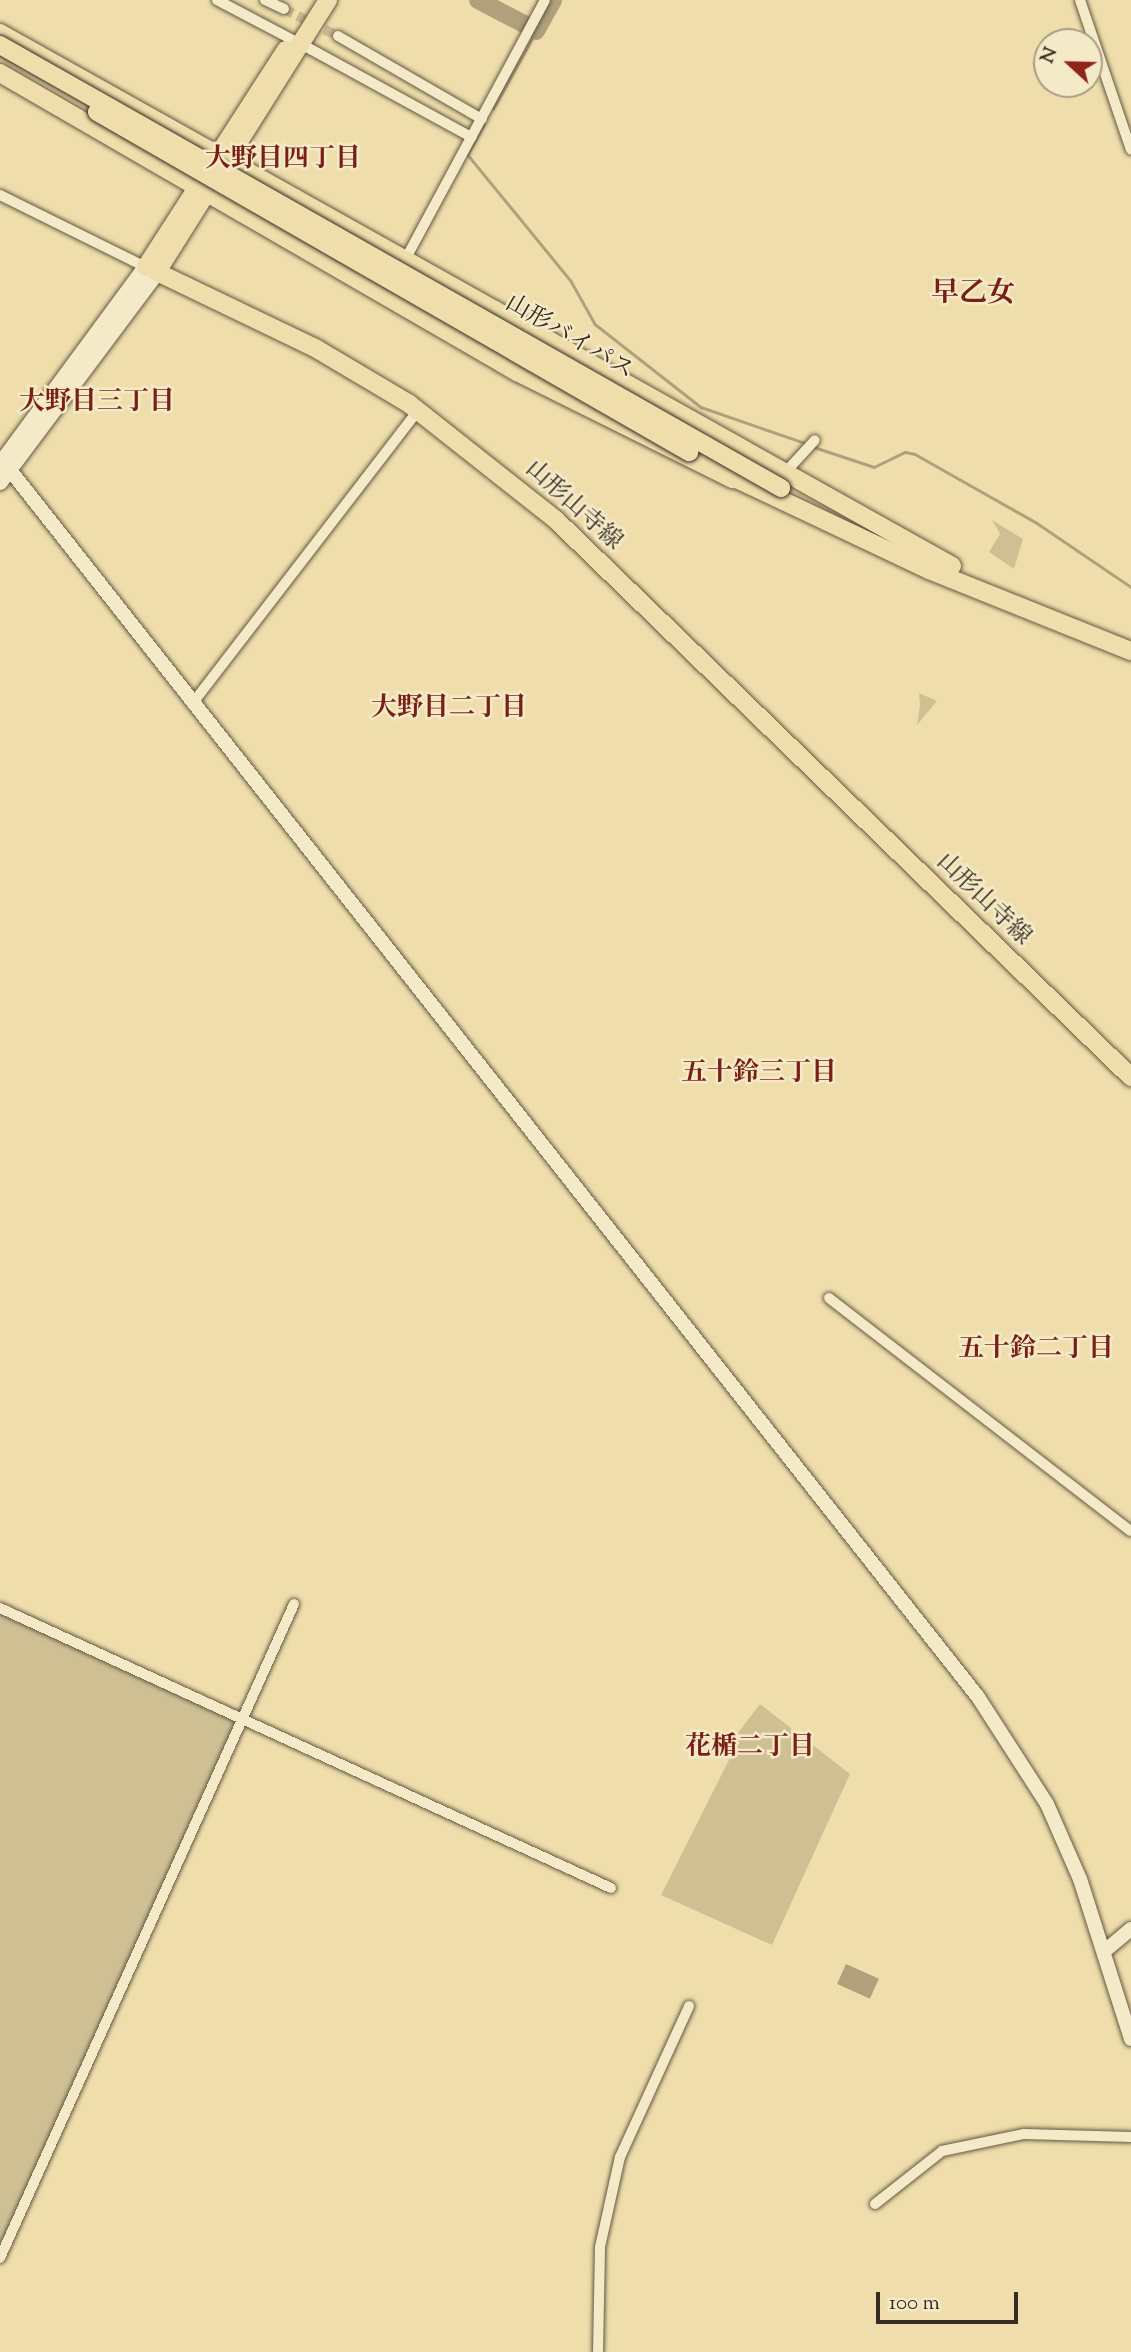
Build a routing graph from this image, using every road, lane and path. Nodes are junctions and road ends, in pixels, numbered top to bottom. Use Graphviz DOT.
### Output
graph roads {
  1 [pos="217,0"];
  2 [pos="265,0"];
  3 [pos="318,0"];
  4 [pos="328,0"];
  5 [pos="545,0"];
  6 [pos="1080,0"];
  7 [pos="284,9"];
  8 [pos="0,33"];
  9 [pos="338,36"];
  10 [pos="298,43"];
  11 [pos="0,45"];
  12 [pos="0,60"];
  13 [pos="0,73"];
  14 [pos="482,119"];
  15 [pos="471,137"];
  16 [pos="1131,150"];
  17 [pos="227,156"];
  18 [pos="203,193"];
  19 [pos="0,195"];
  20 [pos="405,260"];
  21 [pos="152,269"];
  22 [pos="418,411"];
  23 [pos="815,440"];
  24 [pos="3,467"];
  25 [pos="733,479"];
  26 [pos="782,482"];
  27 [pos="1131,639"];
  28 [pos="1131,650"];
  29 [pos="192,704"];
  30 [pos="1131,1077"];
  31 [pos="829,1298"];
  32 [pos="1131,1531"];
  33 [pos="294,1604"];
  34 [pos="0,1608"];
  35 [pos="244,1719"];
  36 [pos="611,1888"];
  37 [pos="1131,1929"];
  38 [pos="1107,1949"];
  39 [pos="689,2006"];
  40 [pos="1131,2039"];
  41 [pos="1131,2137"];
  42 [pos="875,2204"];
  43 [pos="0,2258"];
  44 [pos="598,2352"];
  1 -- 10 [label="street"];
  2 -- 7 [label="street"];
  3 -- 10 [label="main road"];
  4 -- 10 [label="main road"];
  5 -- 14 [label="street"];
  6 -- 16 [label="street"];
  8 -- 17 [label="main road"];
  9 -- 14 [label="street"];
  10 -- 15 [label="street"];
  10 -- 17 [label="main road"];
  11 -- 26 [label="main road, 山形バイパス, bridge"];
  12 -- 25 [label="main road, 山形バイパス, bridge"];
  13 -- 18 [label="main road"];
  14 -- 15 [label="street"];
  15 -- 20 [label="street"];
  17 -- 18 [label="main road"];
  17 -- 20 [label="main road"];
  18 -- 21 [label="main road"];
  18 -- 25 [label="main road"];
  19 -- 21 [label="street"];
  20 -- 26 [label="main road"];
  21 -- 22 [label="main road, 山形山寺線"];
  21 -- 24 [label="main road"];
  22 -- 29 [label="street"];
  22 -- 30 [label="main road, 山形山寺線"];
  23 -- 26 [label="street"];
  24 -- 29 [label="street"];
  25 -- 28 [label="main road, 山形バイパス"];
  26 -- 27 [label="main road, 山形バイパス"];
  29 -- 38 [label="street"];
  31 -- 32 [label="street"];
  33 -- 35 [label="street"];
  34 -- 35 [label="street"];
  35 -- 36 [label="street"];
  35 -- 43 [label="street"];
  37 -- 38 [label="street"];
  38 -- 40 [label="street"];
  39 -- 44 [label="street"];
  41 -- 42 [label="street"];
}
